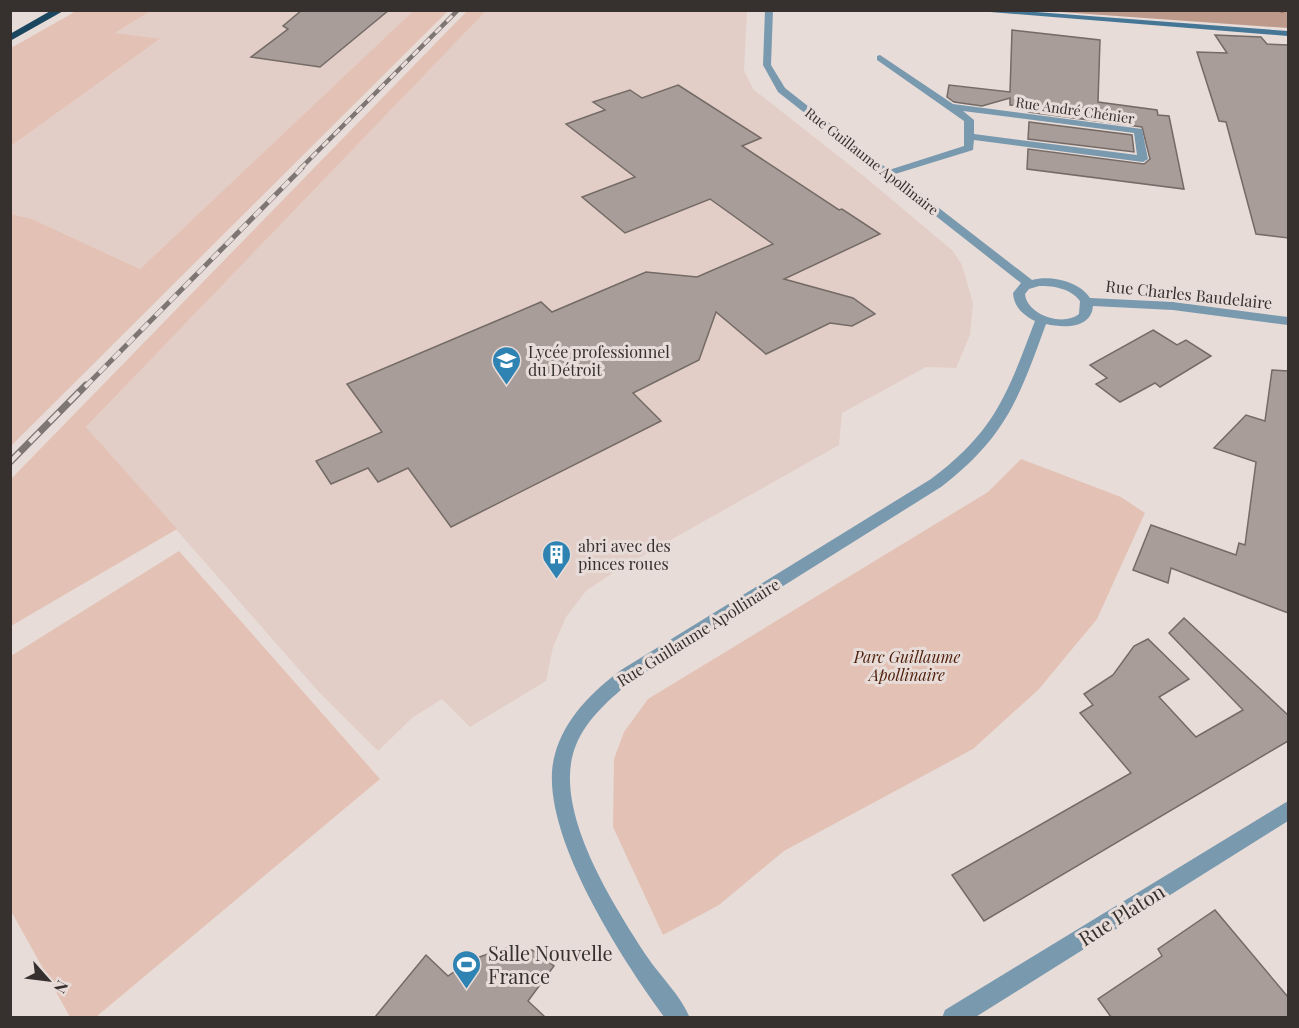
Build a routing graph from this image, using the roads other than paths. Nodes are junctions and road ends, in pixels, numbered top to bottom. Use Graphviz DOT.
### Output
graph roads {
  1 [pos="38,10"];
  2 [pos="60,10"];
  3 [pos="769,10"];
  4 [pos="970,10"];
  5 [pos="1008,10"];
  6 [pos="20,19"];
  7 [pos="1092,20"];
  8 [pos="1288,34"];
  9 [pos="10,38"];
  10 [pos="880,58"];
  11 [pos="951,107"];
  12 [pos="969,136"];
  13 [pos="889,173"];
  14 [pos="1029,284"];
  15 [pos="1085,302"];
  16 [pos="1042,319"];
  17 [pos="1288,321"];
  18 [pos="1288,810"];
  19 [pos="680,1017"];
  20 [pos="953,1017"];
  1 -- 6 [label="highway"];
  2 -- 9 [label="highway"];
  3 -- 13 [label="street, Rue Guillaume Apollinaire"];
  4 -- 7 [label="street"];
  5 -- 7 [label="street"];
  7 -- 8 [label="street"];
  10 -- 11 [label="street, Rue André Chénier"];
  11 -- 12 [label="street, Rue André Chénier"];
  11 -- 12 [label="street, Rue André Chénier"];
  12 -- 13 [label="street"];
  13 -- 14 [label="street, Rue Guillaume Apollinaire"];
  14 -- 15 [label="street"];
  14 -- 16 [label="street"];
  15 -- 16 [label="street"];
  15 -- 17 [label="street, Rue Charles Baudelaire"];
  16 -- 19 [label="street, Rue Guillaume Apollinaire"];
  18 -- 20 [label="street, Rue Platon"];
}
